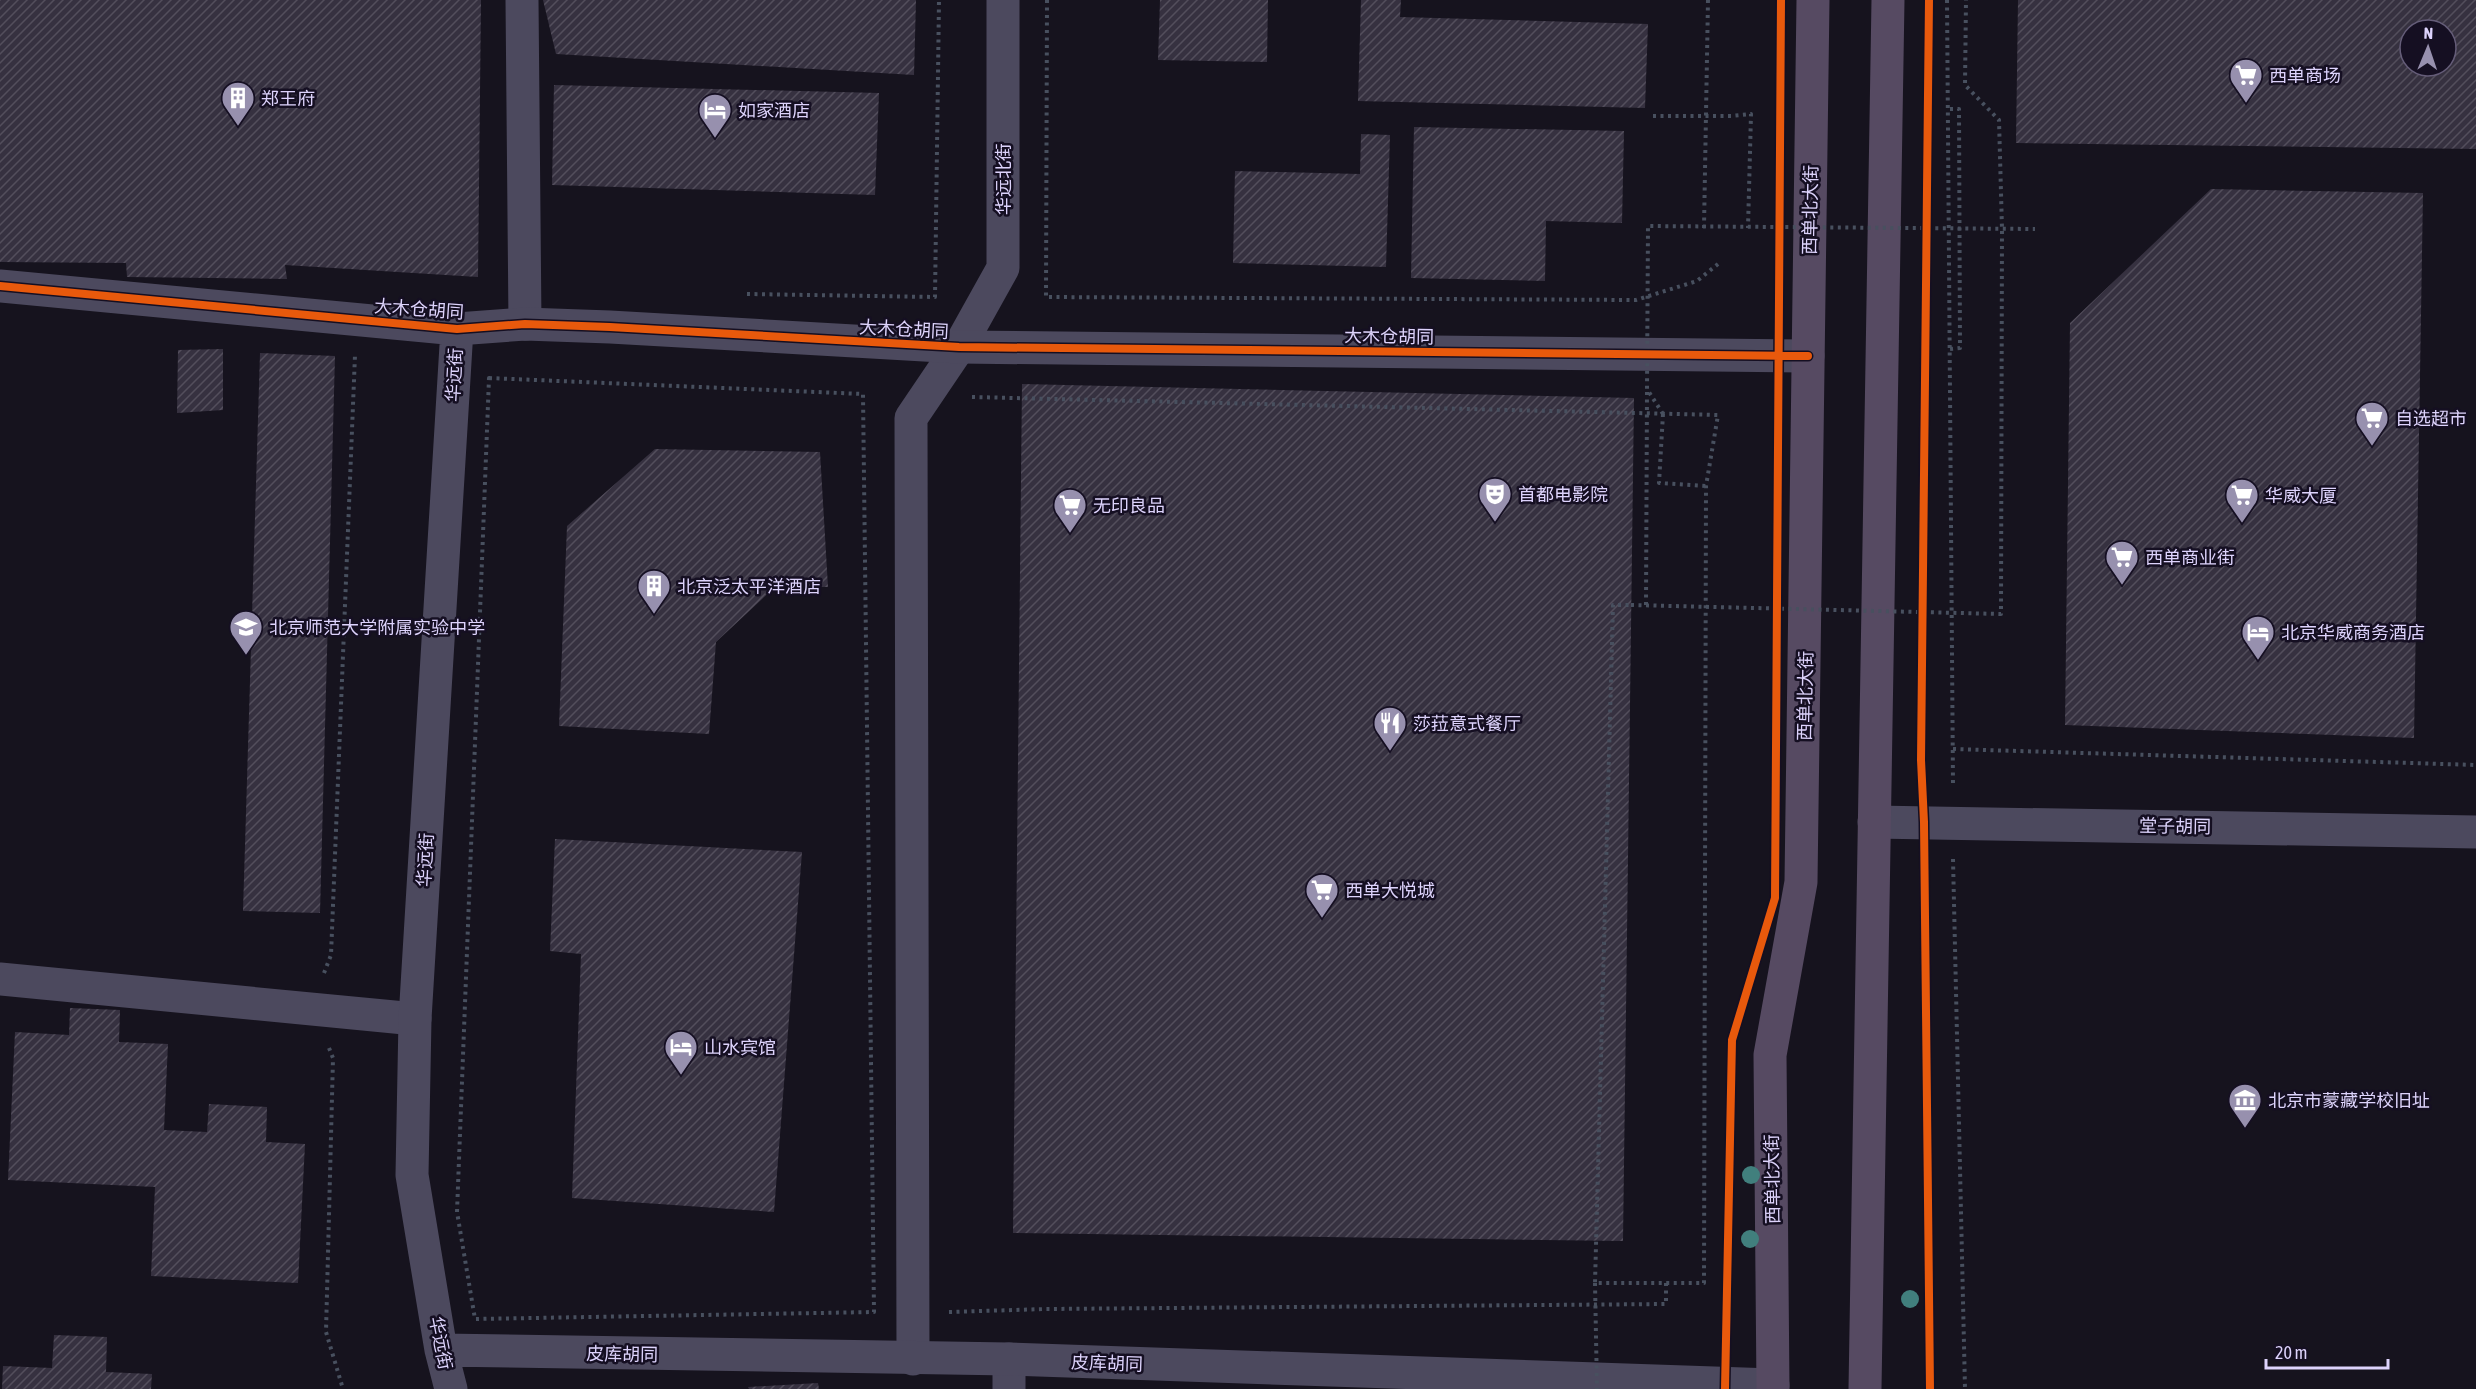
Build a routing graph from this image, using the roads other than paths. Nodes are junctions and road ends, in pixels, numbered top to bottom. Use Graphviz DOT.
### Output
graph roads {
  1 [pos="522,0"];
  2 [pos="1003,0"];
  3 [pos="1813,0"];
  4 [pos="1888,0"];
  5 [pos="0,286"];
  6 [pos="525,324"];
  7 [pos="457,328"];
  8 [pos="959,347"];
  9 [pos="1808,356"];
  10 [pos="1874,822"];
  11 [pos="2476,832"];
  12 [pos="0,979"];
  13 [pos="416,1019"];
  14 [pos="441,1350"];
  15 [pos="914,1359"];
  16 [pos="1009,1374"];
  17 [pos="1773,1387"];
  18 [pos="451,1389"];
  19 [pos="1865,1389"];
  1 -- 6 [label="street"];
  2 -- 8 [label="street, 华远北街"];
  3 -- 9 [label="main road, 西单北大街"];
  4 -- 10 [label="main road"];
  5 -- 7 [label="street, 大木仓胡同"];
  6 -- 7 [label="street, 大木仓胡同"];
  6 -- 8 [label="street, 大木仓胡同"];
  7 -- 13 [label="street, 华远街"];
  8 -- 9 [label="street, 大木仓胡同"];
  8 -- 15 [label="street, 华远北街"];
  9 -- 17 [label="main road, 西单北大街"];
  10 -- 11 [label="street, 堂子胡同"];
  10 -- 19 [label="main road"];
  12 -- 13 [label="street"];
  13 -- 14 [label="street, 华远街"];
  14 -- 15 [label="street, 皮库胡同"];
  14 -- 18 [label="street, 华远街"];
  15 -- 16 [label="street, 皮库胡同"];
  16 -- 17 [label="street, 皮库胡同"];
}
